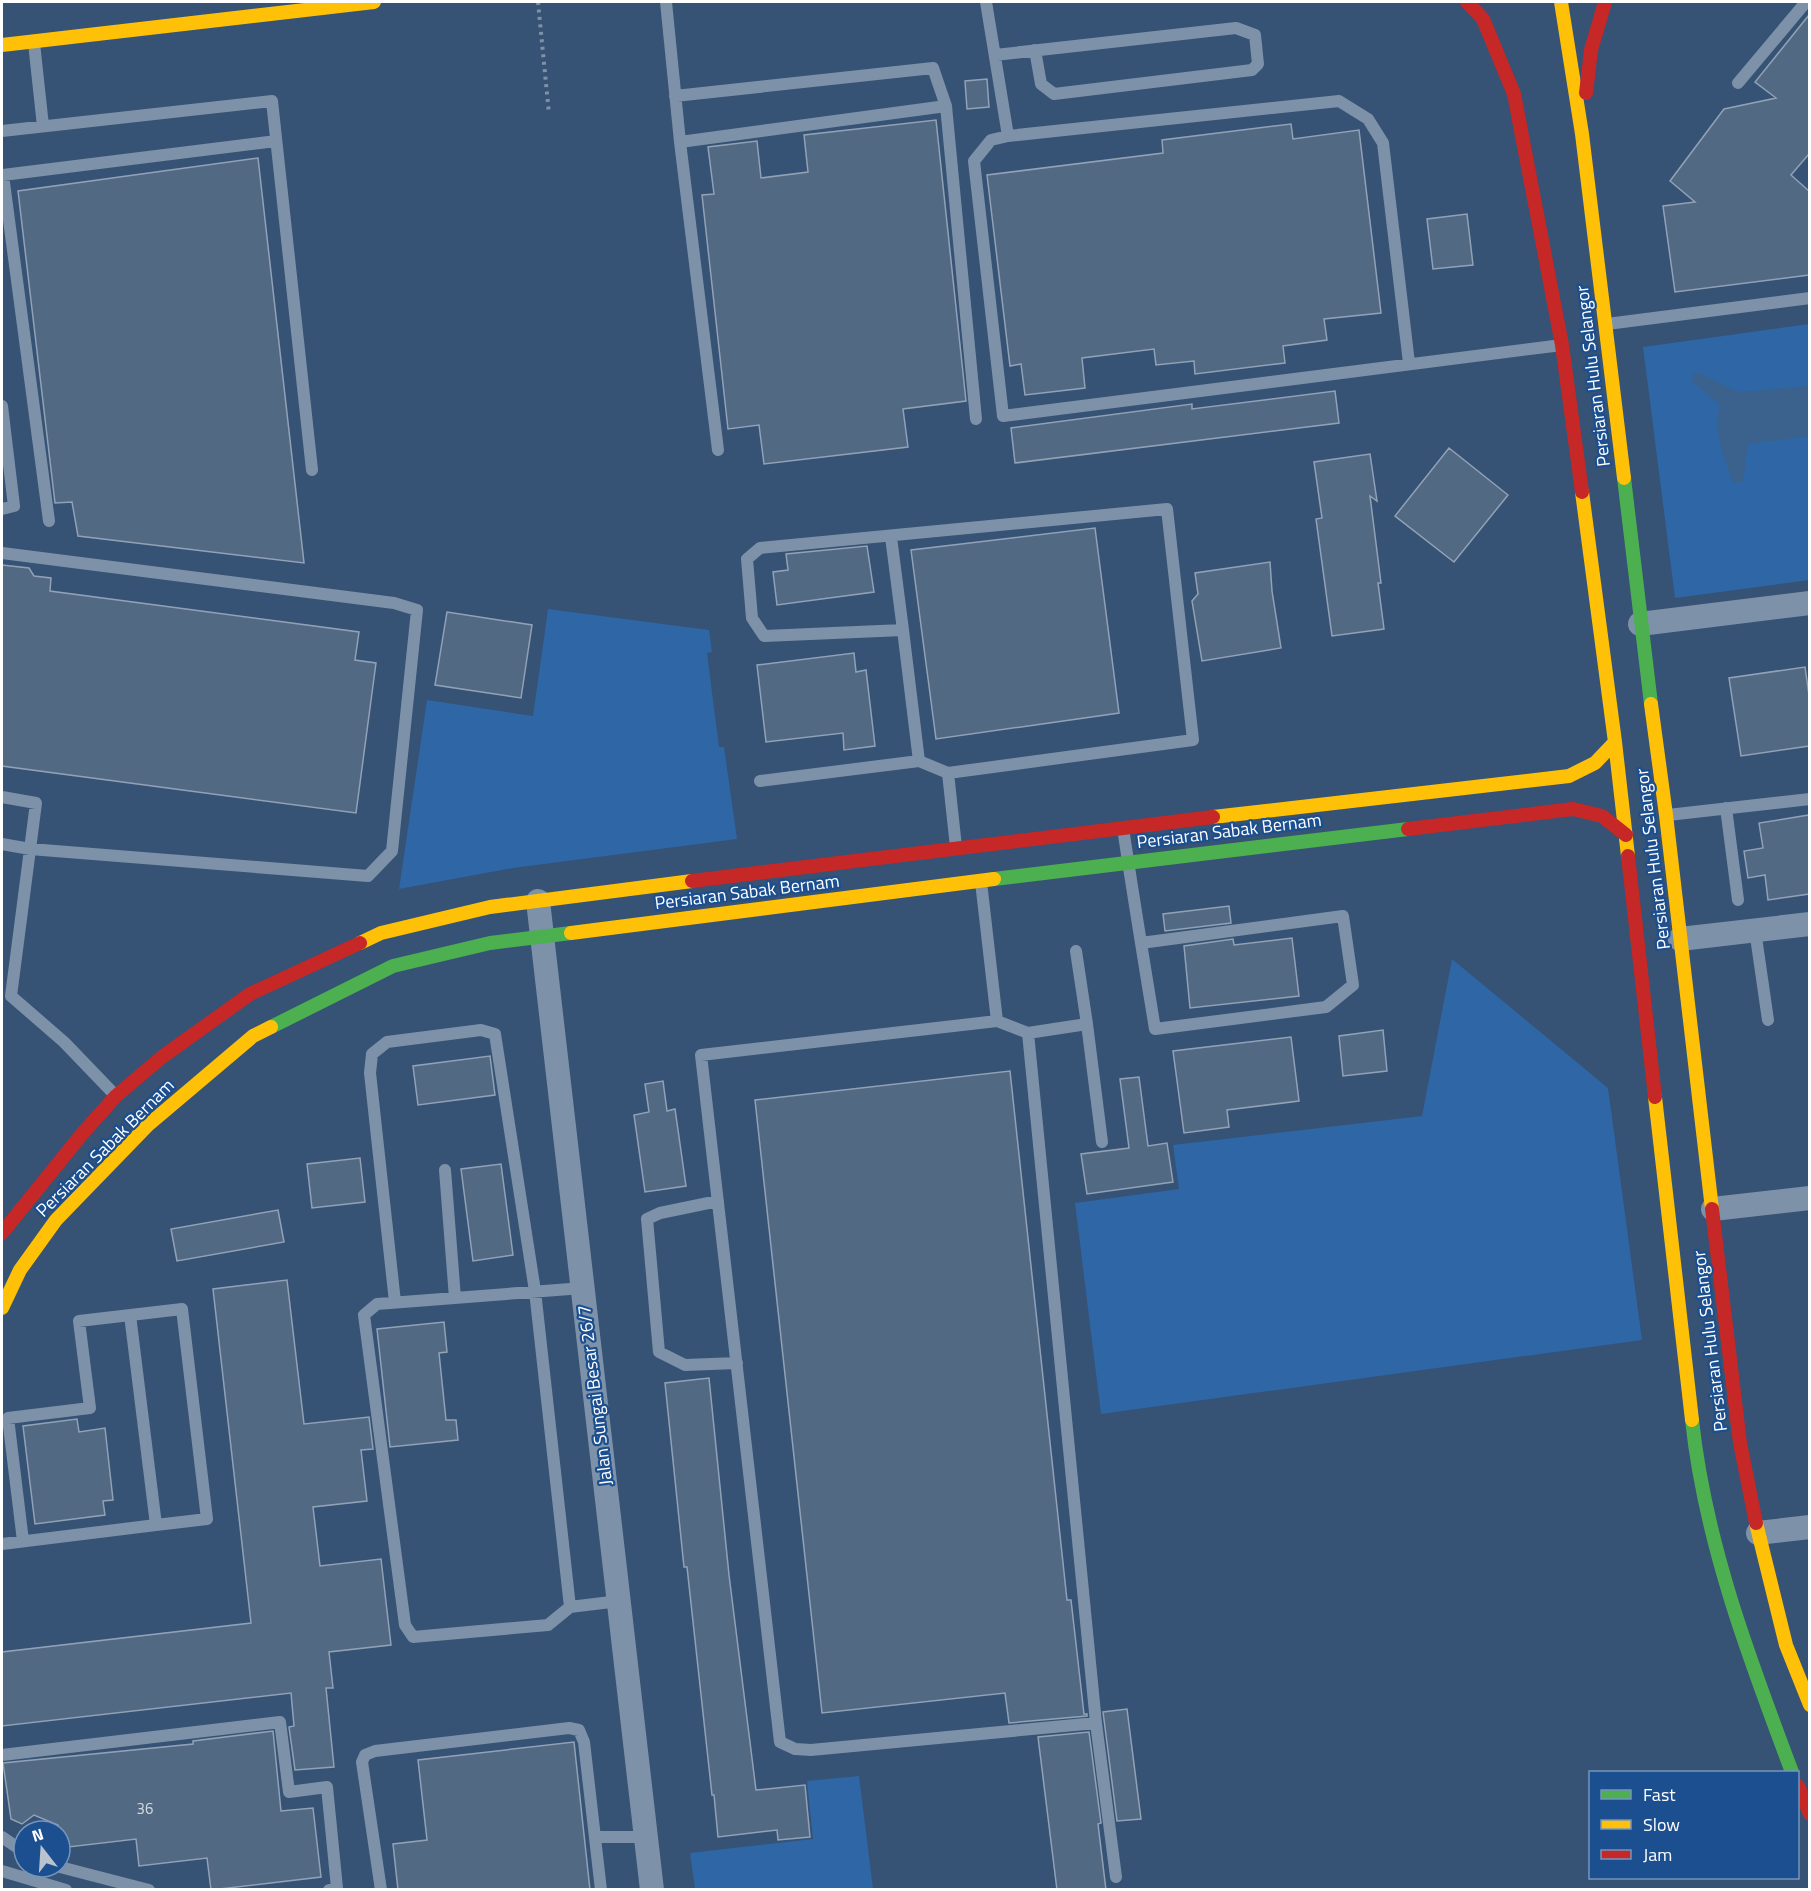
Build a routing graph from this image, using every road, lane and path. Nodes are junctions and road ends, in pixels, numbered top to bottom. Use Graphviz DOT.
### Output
graph roads {
  1 [pos="374,2"];
  2 [pos="538,2"];
  3 [pos="666,2"];
  4 [pos="986,2"];
  5 [pos="1467,2"];
  6 [pos="1561,2"];
  7 [pos="1605,2"];
  8 [pos="1806,2"];
  9 [pos="34,40"];
  10 [pos="2,45"];
  11 [pos="1035,50"];
  12 [pos="994,55"];
  13 [pos="1738,83"];
  14 [pos="675,96"];
  15 [pos="946,106"];
  16 [pos="549,114"];
  17 [pos="43,126"];
  18 [pos="2,131"];
  19 [pos="1582,134"];
  20 [pos="1008,136"];
  21 [pos="276,141"];
  22 [pos="680,142"];
  23 [pos="1809,298"];
  24 [pos="1606,324"];
  25 [pos="1562,345"];
  26 [pos="1409,363"];
  27 [pos="2,412"];
  28 [pos="976,418"];
  29 [pos="718,450"];
  30 [pos="312,470"];
  31 [pos="2,509"];
  32 [pos="49,521"];
  33 [pos="891,537"];
  34 [pos="2,553"];
  35 [pos="1809,603"];
  36 [pos="1640,624"];
  37 [pos="903,630"];
  38 [pos="1615,742"];
  39 [pos="920,761"];
  40 [pos="948,773"];
  41 [pos="760,781"];
  42 [pos="2,796"];
  43 [pos="1809,799"];
  44 [pos="1726,808"];
  45 [pos="1666,815"];
  46 [pos="1123,827"];
  47 [pos="1626,835"];
  48 [pos="2,844"];
  49 [pos="956,848"];
  50 [pos="30,849"];
  51 [pos="1128,861"];
  52 [pos="981,880"];
  53 [pos="1738,900"];
  54 [pos="538,901"];
  55 [pos="1809,924"];
  56 [pos="1755,930"];
  57 [pos="542,936"];
  58 [pos="1680,939"];
  59 [pos="1141,943"];
  60 [pos="1076,951"];
  61 [pos="6,995"];
  62 [pos="1768,1020"];
  63 [pos="997,1021"];
  64 [pos="1087,1024"];
  65 [pos="1028,1033"];
  66 [pos="120,1100"];
  67 [pos="1102,1142"];
  68 [pos="446,1170"];
  69 [pos="1809,1198"];
  70 [pos="718,1201"];
  71 [pos="1713,1209"];
  72 [pos="2,1233"];
  73 [pos="582,1288"];
  74 [pos="535,1291"];
  75 [pos="454,1298"];
  76 [pos="395,1302"];
  77 [pos="2,1308"];
  78 [pos="130,1315"];
  79 [pos="736,1363"];
  80 [pos="156,1525"];
  81 [pos="1809,1527"];
  82 [pos="1758,1533"];
  83 [pos="23,1541"];
  84 [pos="2,1544"];
  85 [pos="619,1601"];
  86 [pos="570,1607"];
  87 [pos="1809,1705"];
  88 [pos="1096,1723"];
  89 [pos="2,1755"];
  90 [pos="1791,1771"];
  91 [pos="1799,1790"];
  92 [pos="1809,1814"];
  93 [pos="646,1837"];
  94 [pos="596,1838"];
  95 [pos="72,1870"];
  96 [pos="2,1871"];
  97 [pos="1116,1876"];
  98 [pos="33,1880"];
  99 [pos="66,1890"];
  100 [pos="149,1890"];
  101 [pos="329,1890"];
  102 [pos="381,1890"];
  103 [pos="601,1890"];
  104 [pos="652,1890"];
  1 -- 9 [label="main road"];
  2 -- 16 [label="path"];
  3 -- 14 [label="lane"];
  4 -- 12 [label="lane"];
  5 -- 25 [label="main road, Persiaran Hulu Selangor"];
  6 -- 19 [label="main road, Persiaran Hulu Selangor"];
  7 -- 19 [label="main road"];
  8 -- 13 [label="lane"];
  9 -- 10 [label="main road"];
  9 -- 17 [label="lane"];
  11 -- 11 [label="lane"];
  11 -- 12 [label="lane"];
  12 -- 20 [label="lane"];
  14 -- 15 [label="lane"];
  14 -- 22 [label="lane"];
  15 -- 22 [label="lane"];
  15 -- 28 [label="lane"];
  17 -- 18 [label="lane"];
  17 -- 21 [label="lane"];
  19 -- 24 [label="main road, Persiaran Hulu Selangor"];
  20 -- 26 [label="lane"];
  20 -- 26 [label="lane"];
  21 -- 30 [label="lane"];
  21 -- 32 [label="lane"];
  22 -- 29 [label="lane"];
  23 -- 24 [label="lane"];
  24 -- 36 [label="main road, Persiaran Hulu Selangor"];
  25 -- 26 [label="lane"];
  25 -- 38 [label="main road, Persiaran Hulu Selangor"];
  27 -- 31 [label="lane"];
  33 -- 37 [label="lane"];
  33 -- 37 [label="lane"];
  33 -- 40 [label="lane"];
  34 -- 50 [label="lane"];
  35 -- 36 [label="street"];
  36 -- 45 [label="main road, Persiaran Hulu Selangor"];
  37 -- 39 [label="lane"];
  38 -- 46 [label="main road, Persiaran Sabak Bernam"];
  38 -- 47 [label="main road, Persiaran Hulu Selangor"];
  39 -- 40 [label="lane"];
  39 -- 41 [label="lane"];
  40 -- 49 [label="lane"];
  42 -- 50 [label="lane"];
  43 -- 44 [label="lane"];
  44 -- 45 [label="lane"];
  44 -- 53 [label="lane"];
  45 -- 58 [label="main road, Persiaran Hulu Selangor"];
  46 -- 49 [label="main road, Persiaran Sabak Bernam"];
  46 -- 51 [label="lane"];
  47 -- 51 [label="main road, Persiaran Sabak Bernam"];
  47 -- 90 [label="main road, Persiaran Hulu Selangor"];
  48 -- 50 [label="lane"];
  49 -- 54 [label="main road, Persiaran Sabak Bernam"];
  50 -- 61 [label="lane"];
  51 -- 52 [label="main road, Persiaran Sabak Bernam"];
  51 -- 59 [label="lane"];
  52 -- 57 [label="main road, Persiaran Sabak Bernam"];
  52 -- 63 [label="lane"];
  54 -- 57 [label="street, Jalan Sungai Besar 26/7"];
  54 -- 66 [label="main road, Persiaran Sabak Bernam"];
  55 -- 56 [label="street"];
  56 -- 58 [label="street"];
  56 -- 62 [label="lane"];
  57 -- 73 [label="street, Jalan Sungai Besar 26/7"];
  57 -- 77 [label="main road, Persiaran Sabak Bernam"];
  58 -- 71 [label="main road, Persiaran Hulu Selangor"];
  59 -- 59 [label="lane"];
  60 -- 64 [label="lane"];
  61 -- 66 [label="lane"];
  63 -- 65 [label="lane"];
  63 -- 70 [label="lane"];
  64 -- 65 [label="lane"];
  64 -- 67 [label="lane"];
  65 -- 88 [label="lane"];
  66 -- 72 [label="main road, Persiaran Sabak Bernam"];
  68 -- 75 [label="lane"];
  69 -- 71 [label="street"];
  70 -- 79 [label="lane"];
  70 -- 79 [label="lane"];
  71 -- 82 [label="main road, Persiaran Hulu Selangor"];
  73 -- 74 [label="lane"];
  73 -- 85 [label="street, Jalan Sungai Besar 26/7"];
  74 -- 75 [label="lane"];
  74 -- 76 [label="lane"];
  74 -- 86 [label="lane"];
  75 -- 76 [label="lane"];
  76 -- 86 [label="lane"];
  78 -- 80 [label="lane"];
  78 -- 80 [label="lane"];
  78 -- 83 [label="lane"];
  79 -- 88 [label="lane"];
  80 -- 83 [label="lane"];
  81 -- 82 [label="street"];
  82 -- 87 [label="main road, Persiaran Hulu Selangor"];
  83 -- 84 [label="lane"];
  85 -- 86 [label="lane"];
  85 -- 93 [label="street, Jalan Sungai Besar 26/7"];
  88 -- 97 [label="lane"];
  89 -- 101 [label="lane"];
  91 -- 92 [label="main road"];
  93 -- 94 [label="lane"];
  93 -- 104 [label="street, Jalan Sungai Besar 26/7"];
  94 -- 102 [label="lane"];
  94 -- 103 [label="lane"];
  95 -- 100 [label="lane"];
  96 -- 98 [label="lane"];
  98 -- 99 [label="lane"];
}
